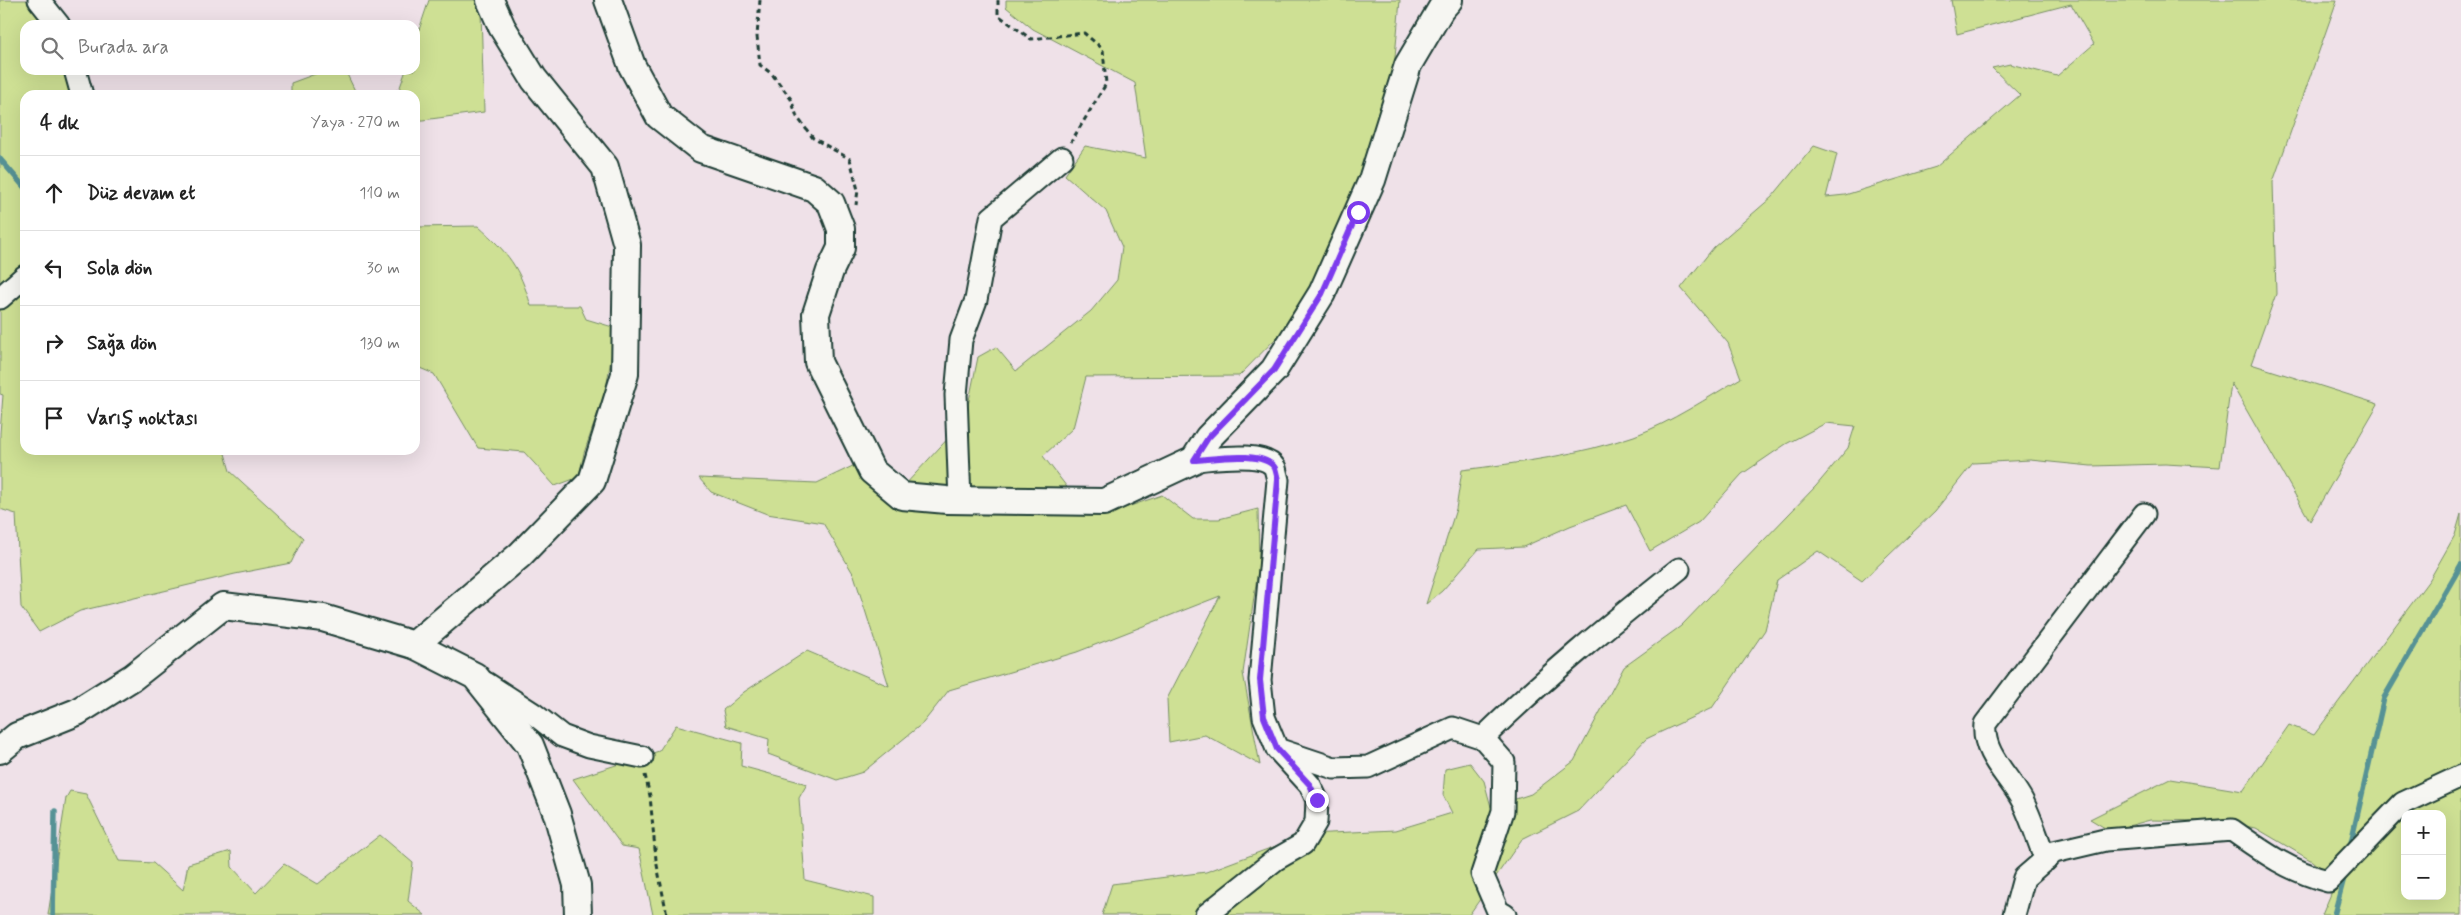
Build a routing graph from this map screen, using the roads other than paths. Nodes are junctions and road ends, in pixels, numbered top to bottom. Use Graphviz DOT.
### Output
graph roads {
  1 [pos="39,0"];
  2 [pos="490,0"];
  3 [pos="608,0"];
  4 [pos="1449,0"];
  5 [pos="55,20"];
  6 [pos="76,75"];
  7 [pos="81,90"];
  8 [pos="1062,158"];
  9 [pos="20,280"];
  10 [pos="0,298"];
  11 [pos="1194,460"];
  12 [pos="960,501"];
  13 [pos="2144,514"];
  14 [pos="1679,569"];
  15 [pos="414,645"];
  16 [pos="475,676"];
  17 [pos="1483,738"];
  18 [pos="1277,749"];
  19 [pos="0,750"];
  20 [pos="642,757"];
  21 [pos="2461,776"];
  22 [pos="2046,860"];
  23 [pos="578,915"];
  24 [pos="1206,915"];
  25 [pos="1505,915"];
  26 [pos="2014,915"];
  1 -- 5 [label="street"];
  2 -- 15 [label="street"];
  3 -- 12 [label="street"];
  4 -- 11 [label="street"];
  6 -- 7 [label="street"];
  8 -- 12 [label="street"];
  9 -- 10 [label="street"];
  11 -- 12 [label="street"];
  11 -- 18 [label="street"];
  13 -- 22 [label="street"];
  14 -- 17 [label="street"];
  15 -- 16 [label="street"];
  15 -- 19 [label="street"];
  16 -- 20 [label="street"];
  16 -- 23 [label="street"];
  17 -- 18 [label="street"];
  17 -- 25 [label="street"];
  18 -- 24 [label="street"];
  21 -- 22 [label="street"];
  22 -- 26 [label="street"];
}
